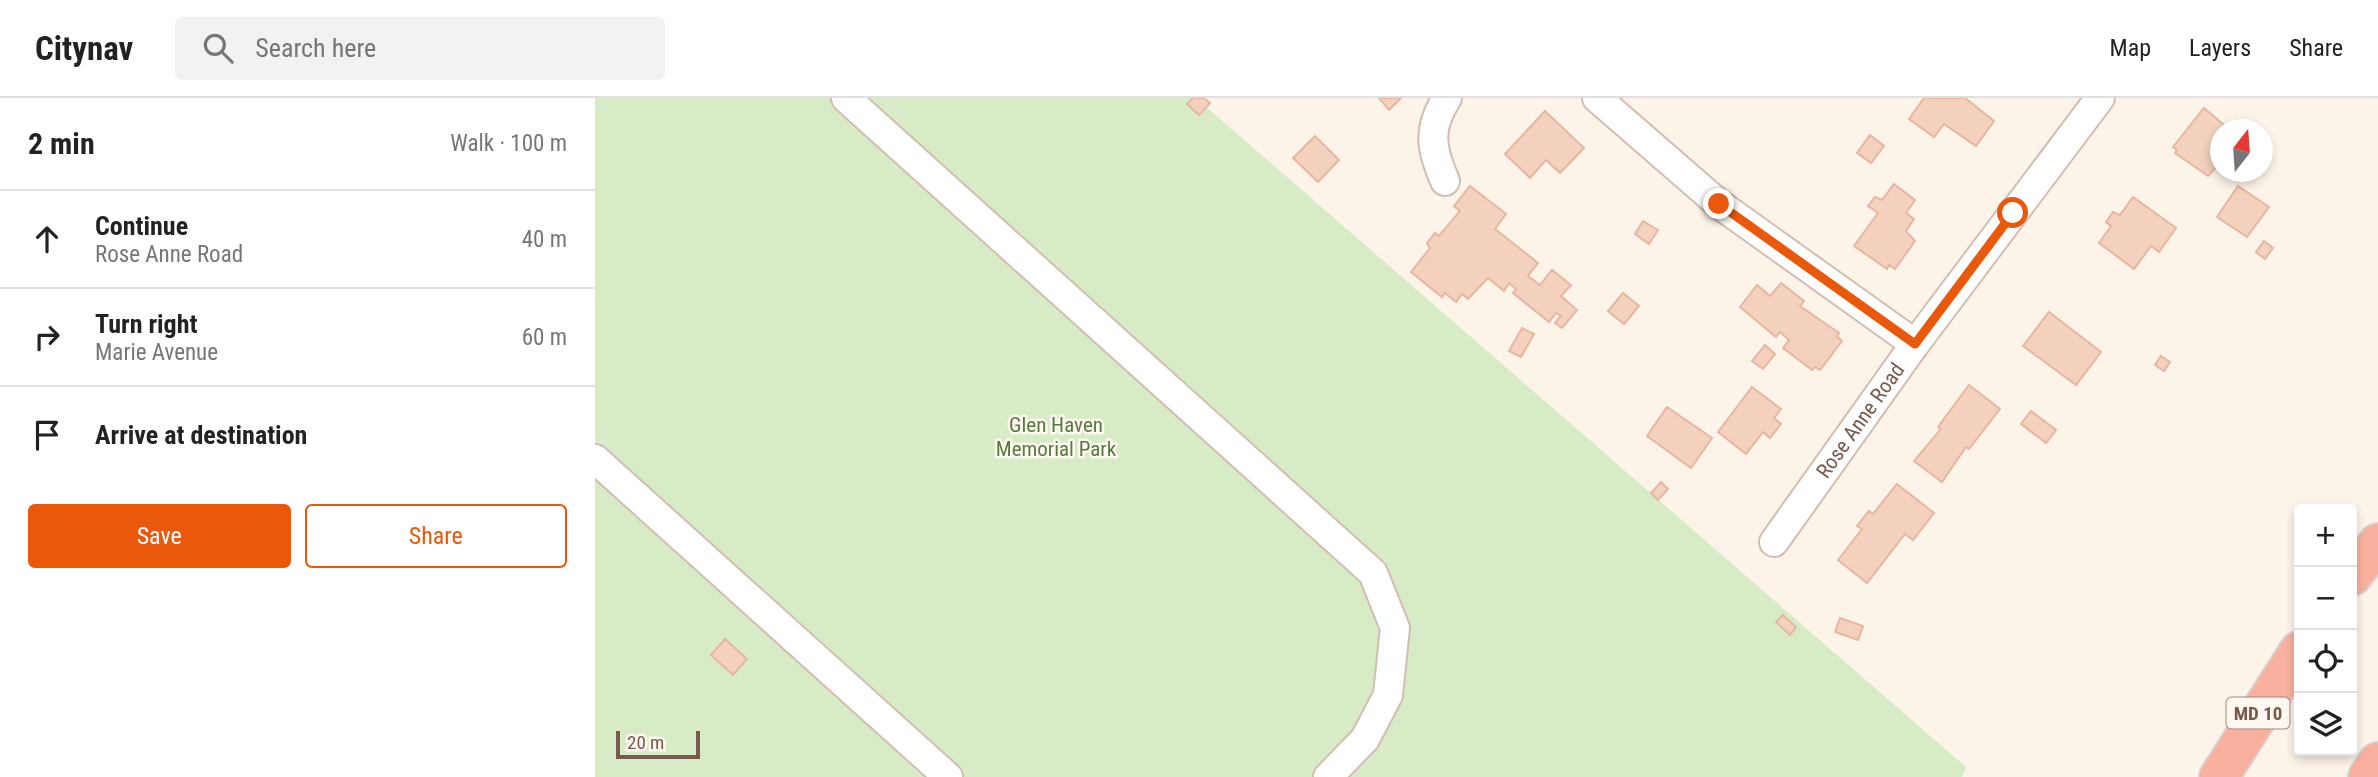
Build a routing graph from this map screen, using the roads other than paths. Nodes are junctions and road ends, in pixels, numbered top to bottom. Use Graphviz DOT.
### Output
graph roads {
  1 [pos="846,98"];
  2 [pos="1447,98"];
  3 [pos="1597,98"];
  4 [pos="2100,98"];
  5 [pos="1445,181"];
  6 [pos="1915,344"];
  7 [pos="595,459"];
  8 [pos="1774,542"];
  9 [pos="2378,542"];
  10 [pos="2357,569"];
  11 [pos="2294,660"];
  12 [pos="2378,762"];
  13 [pos="948,777"];
  14 [pos="1328,777"];
  15 [pos="2218,777"];
  16 [pos="2368,777"];
  1 -- 14 [label="street"];
  2 -- 5 [label="street"];
  3 -- 6 [label="street"];
  4 -- 6 [label="street, Rose Anne Road"];
  6 -- 8 [label="street, Rose Anne Road"];
  7 -- 13 [label="street"];
  9 -- 10 [label="highway"];
  11 -- 15 [label="highway, MD 10"];
  12 -- 16 [label="highway"];
}
